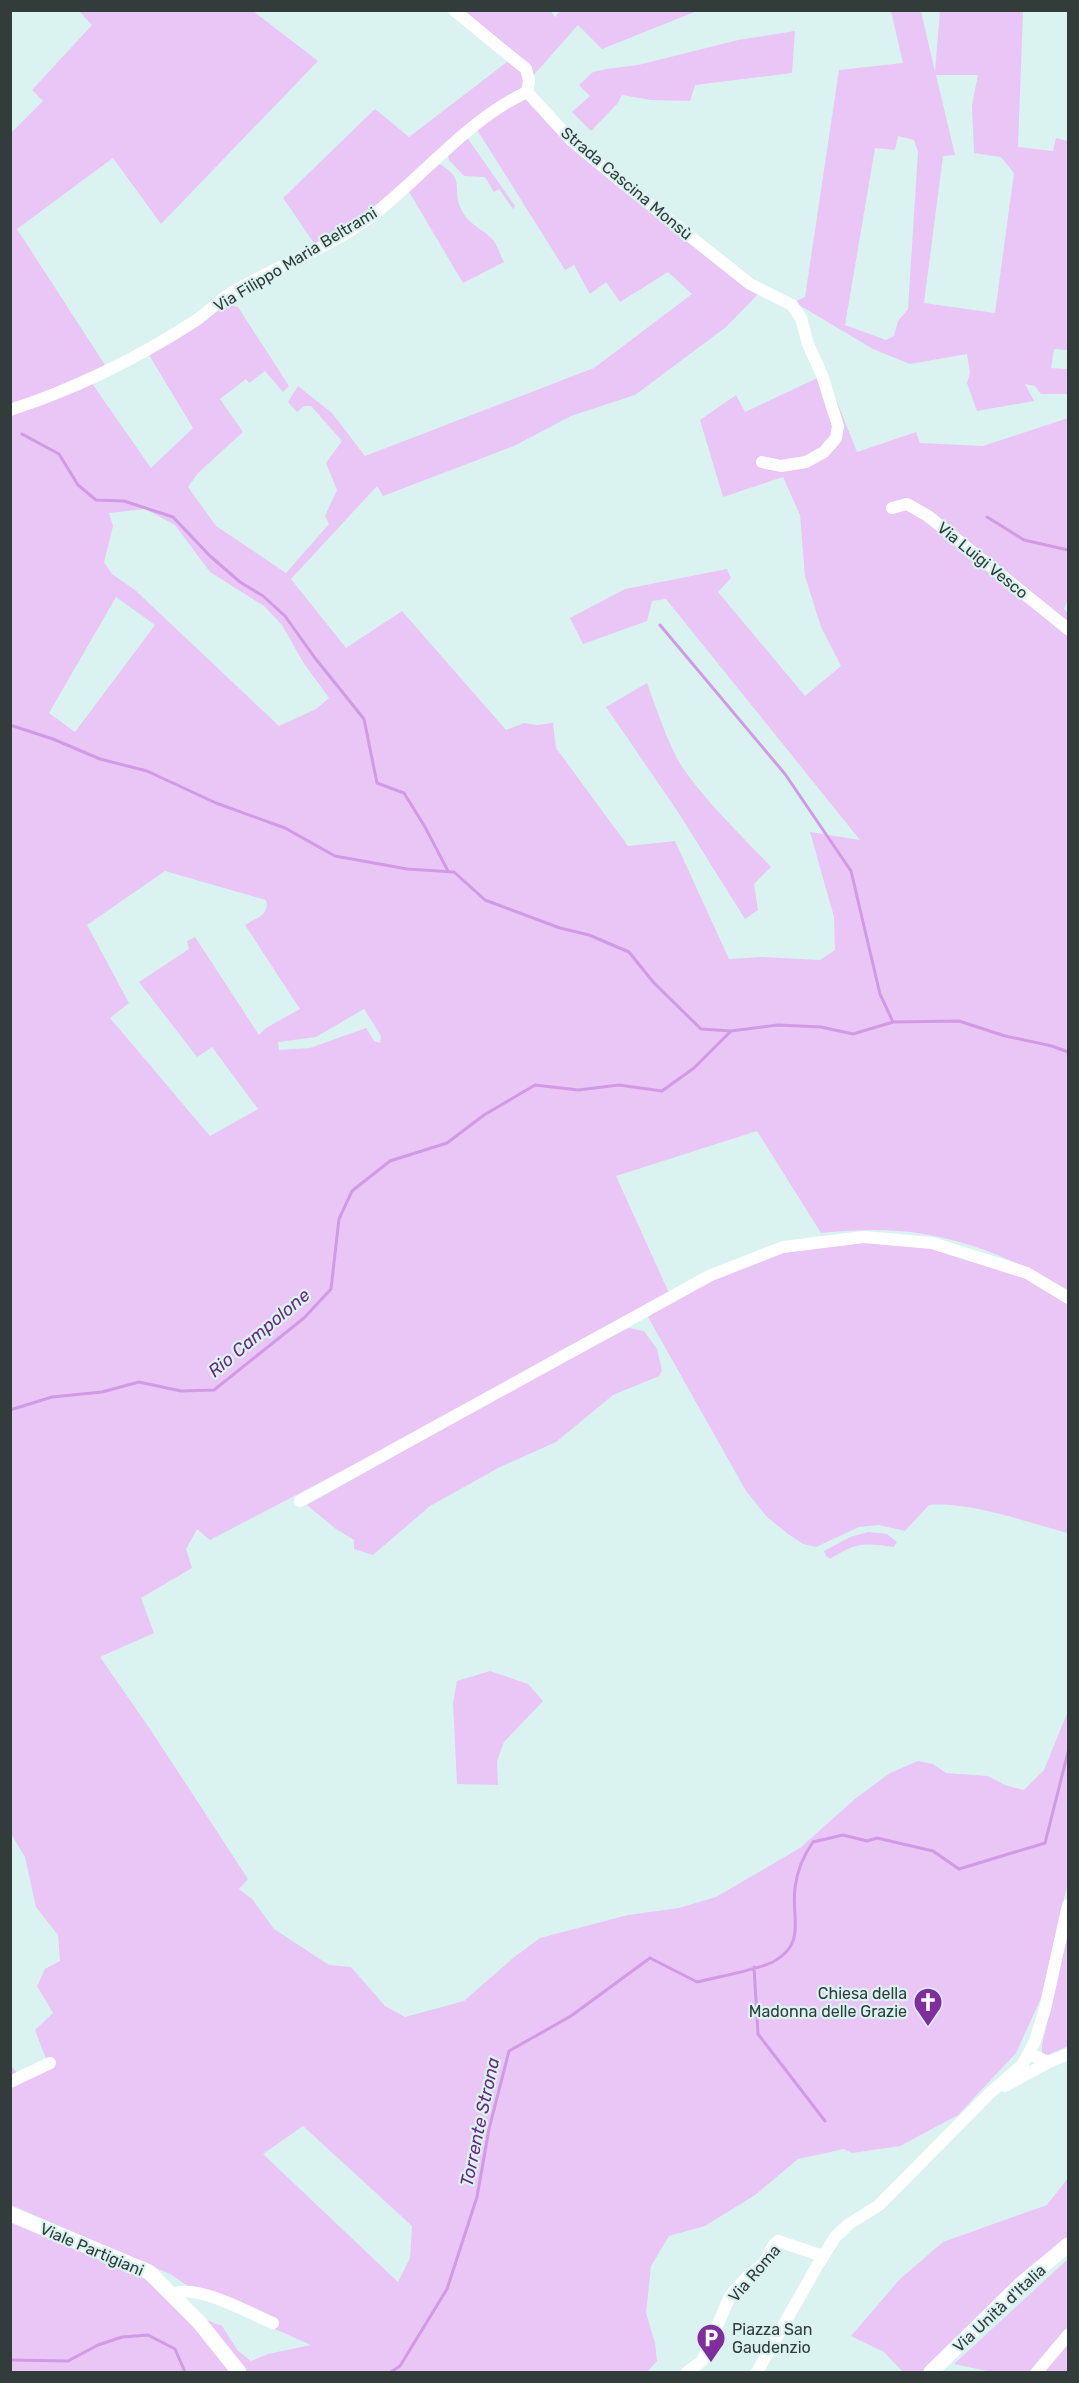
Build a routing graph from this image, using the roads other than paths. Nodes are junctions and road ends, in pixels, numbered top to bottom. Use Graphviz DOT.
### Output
graph roads {
  1 [pos="454,10"];
  2 [pos="527,92"];
  3 [pos="10,410"];
  4 [pos="762,462"];
  5 [pos="892,508"];
  6 [pos="1068,629"];
  7 [pos="1068,1298"];
  8 [pos="300,1501"];
  9 [pos="1068,1905"];
  10 [pos="1029,2054"];
  11 [pos="1068,2054"];
  12 [pos="1049,2062"];
  13 [pos="50,2063"];
  14 [pos="10,2082"];
  15 [pos="988,2094"];
  16 [pos="10,2214"];
  17 [pos="1068,2246"];
  18 [pos="823,2256"];
  19 [pos="172,2294"];
  20 [pos="273,2323"];
  21 [pos="1068,2335"];
  22 [pos="239,2373"];
  23 [pos="687,2373"];
  24 [pos="757,2373"];
  25 [pos="931,2373"];
  26 [pos="1037,2373"];
  1 -- 2 [label="street"];
  2 -- 3 [label="street, Via Filippo Maria Beltrami"];
  2 -- 4 [label="street, Strada Cascina Monsù"];
  5 -- 6 [label="street, Via Luigi Vesco"];
  7 -- 8 [label="street"];
  9 -- 10 [label="street"];
  10 -- 12 [label="street"];
  10 -- 15 [label="street"];
  11 -- 12 [label="street"];
  12 -- 15 [label="street"];
  13 -- 14 [label="street"];
  15 -- 18 [label="street"];
  16 -- 19 [label="main road, Viale Partigiani"];
  17 -- 25 [label="main road, Via Unità d'Italia"];
  18 -- 23 [label="street, Via Roma"];
  18 -- 24 [label="street"];
  19 -- 20 [label="street"];
  19 -- 22 [label="main road, Viale Partigiani"];
  21 -- 26 [label="street"];
}
